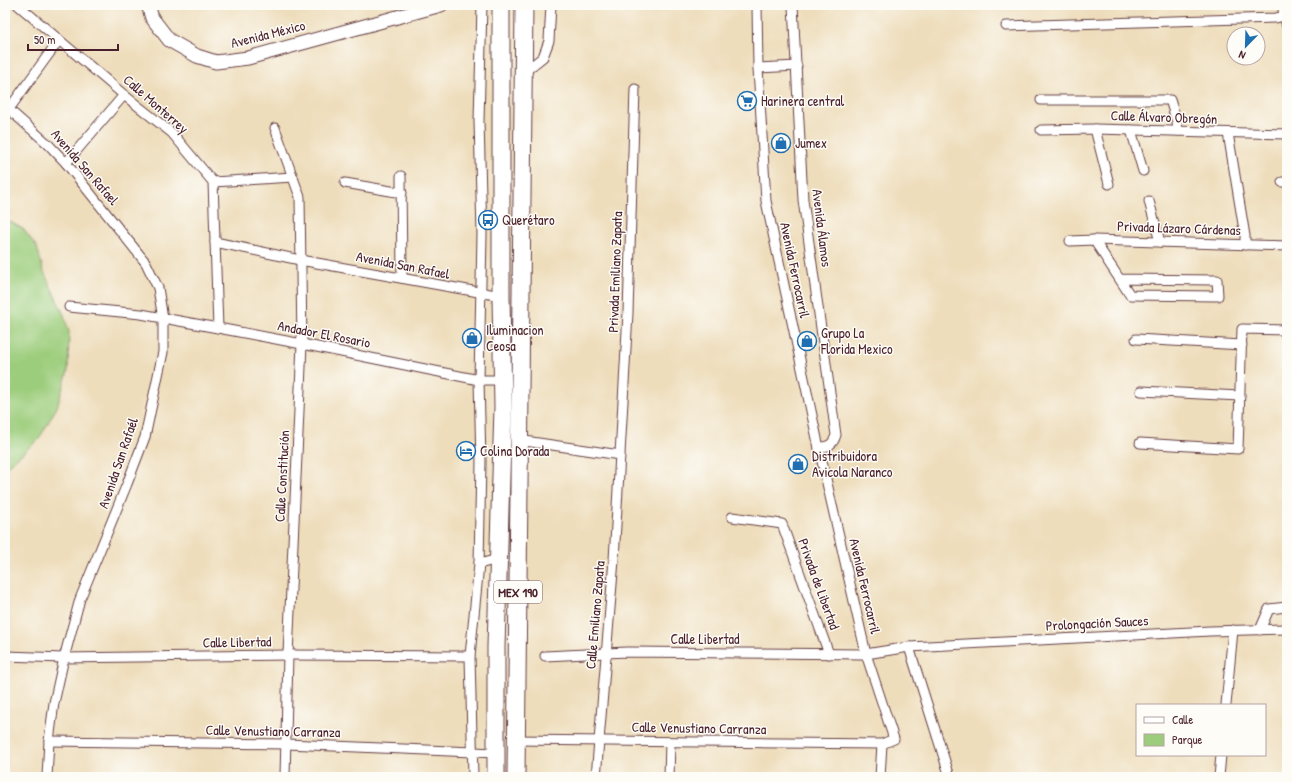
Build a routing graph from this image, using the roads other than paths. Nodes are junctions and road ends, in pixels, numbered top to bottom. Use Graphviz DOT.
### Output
graph roads {
  1 [pos="18,5"];
  2 [pos="148,5"];
  3 [pos="441,5"];
  4 [pos="482,5"];
  5 [pos="501,5"];
  6 [pos="524,5"];
  7 [pos="551,5"];
  8 [pos="757,5"];
  9 [pos="793,5"];
  10 [pos="1282,5"];
  11 [pos="1286,15"];
  12 [pos="1006,26"];
  13 [pos="1287,27"];
  14 [pos="59,40"];
  15 [pos="797,66"];
  16 [pos="758,68"];
  17 [pos="523,73"];
  18 [pos="634,89"];
  19 [pos="124,95"];
  20 [pos="1041,100"];
  21 [pos="7,108"];
  22 [pos="275,128"];
  23 [pos="1096,129"];
  24 [pos="1041,130"];
  25 [pos="1131,130"];
  26 [pos="1178,131"];
  27 [pos="1228,134"];
  28 [pos="1287,134"];
  29 [pos="66,162"];
  30 [pos="1142,171"];
  31 [pos="401,176"];
  32 [pos="293,177"];
  33 [pos="213,182"];
  34 [pos="345,183"];
  35 [pos="1108,184"];
  36 [pos="402,193"];
  37 [pos="1149,201"];
  38 [pos="122,234"];
  39 [pos="1094,240"];
  40 [pos="1070,241"];
  41 [pos="215,242"];
  42 [pos="1160,242"];
  43 [pos="1245,245"];
  44 [pos="1287,246"];
  45 [pos="300,260"];
  46 [pos="402,278"];
  47 [pos="1120,279"];
  48 [pos="481,294"];
  49 [pos="501,296"];
  50 [pos="69,308"];
  51 [pos="163,318"];
  52 [pos="218,328"];
  53 [pos="1287,330"];
  54 [pos="1136,340"];
  55 [pos="302,344"];
  56 [pos="1242,345"];
  57 [pos="478,380"];
  58 [pos="502,380"];
  59 [pos="1141,391"];
  60 [pos="1240,396"];
  61 [pos="518,440"];
  62 [pos="1140,443"];
  63 [pos="819,448"];
  64 [pos="620,455"];
  65 [pos="732,517"];
  66 [pos="498,560"];
  67 [pos="479,564"];
  68 [pos="1287,607"];
  69 [pos="1287,629"];
  70 [pos="1234,630"];
  71 [pos="1260,630"];
  72 [pos="909,647"];
  73 [pos="606,653"];
  74 [pos="829,654"];
  75 [pos="866,654"];
  76 [pos="288,655"];
  77 [pos="5,656"];
  78 [pos="470,656"];
  79 [pos="544,656"];
  80 [pos="64,658"];
  81 [pos="1226,704"];
  82 [pos="516,740"];
  83 [pos="49,741"];
  84 [pos="599,741"];
  85 [pos="670,742"];
  86 [pos="287,744"];
  87 [pos="882,744"];
  88 [pos="473,751"];
  89 [pos="496,753"];
  90 [pos="1221,756"];
  91 [pos="47,777"];
  92 [pos="285,777"];
  93 [pos="473,777"];
  94 [pos="496,777"];
  95 [pos="516,777"];
  96 [pos="596,777"];
  97 [pos="670,777"];
  98 [pos="880,777"];
  99 [pos="950,777"];
  100 [pos="1219,777"];
  1 -- 14 [label="street, Calle Monterrey"];
  2 -- 3 [label="street, Avenida México"];
  4 -- 48 [label="street"];
  5 -- 49 [label="highway, MEX 190"];
  6 -- 17 [label="highway, MEX 190"];
  7 -- 17 [label="street"];
  8 -- 16 [label="street, Avenida Ferrocarril"];
  9 -- 15 [label="street, Avenida Álamos"];
  10 -- 11 [label="street"];
  11 -- 12 [label="street"];
  11 -- 13 [label="street"];
  14 -- 19 [label="street, Calle Monterrey"];
  14 -- 21 [label="street"];
  15 -- 16 [label="street"];
  15 -- 63 [label="street, Avenida Álamos"];
  16 -- 63 [label="street, Avenida Ferrocarril"];
  17 -- 61 [label="highway, MEX 190"];
  18 -- 64 [label="street, Privada Emiliano Zapata"];
  19 -- 29 [label="street"];
  19 -- 33 [label="street, Calle Monterrey"];
  20 -- 26 [label="street"];
  21 -- 29 [label="street, Avenida San Rafael"];
  22 -- 32 [label="street, Calle Constitución"];
  23 -- 24 [label="street, Calle Álvaro Obregón"];
  23 -- 25 [label="street, Calle Álvaro Obregón"];
  23 -- 35 [label="street"];
  25 -- 26 [label="street, Calle Álvaro Obregón"];
  25 -- 30 [label="street"];
  26 -- 27 [label="street, Calle Álvaro Obregón"];
  27 -- 28 [label="street, Calle Álvaro Obregón"];
  27 -- 43 [label="street"];
  29 -- 38 [label="street, Avenida San Rafael"];
  31 -- 36 [label="street"];
  32 -- 33 [label="street"];
  32 -- 45 [label="street, Calle Constitución"];
  33 -- 41 [label="street"];
  34 -- 36 [label="street"];
  36 -- 46 [label="street"];
  37 -- 42 [label="street"];
  38 -- 51 [label="street, Avenida San Rafaél"];
  39 -- 40 [label="street, Privada Lázaro Cárdenas"];
  39 -- 42 [label="street, Privada Lázaro Cárdenas"];
  39 -- 47 [label="street"];
  41 -- 45 [label="street"];
  41 -- 52 [label="street"];
  42 -- 43 [label="street, Privada Lázaro Cárdenas"];
  43 -- 44 [label="street, Privada Lázaro Cárdenas"];
  45 -- 46 [label="street, Avenida San Rafael"];
  45 -- 55 [label="street, Calle Constitución"];
  46 -- 48 [label="street, Avenida San Rafael"];
  47 -- 47 [label="street"];
  48 -- 49 [label="street, Avenida San Rafael"];
  48 -- 57 [label="street"];
  49 -- 58 [label="highway, MEX 190"];
  50 -- 51 [label="street, Andador El Rosario"];
  51 -- 52 [label="street, Andador El Rosario"];
  51 -- 80 [label="street, Avenida San Rafaél"];
  52 -- 55 [label="street, Andador El Rosario"];
  53 -- 56 [label="street"];
  54 -- 56 [label="street"];
  55 -- 57 [label="street, Andador El Rosario"];
  55 -- 76 [label="street, Calle Constitución"];
  56 -- 60 [label="street"];
  57 -- 58 [label="street, Andador El Rosario"];
  57 -- 67 [label="street"];
  58 -- 66 [label="highway, MEX 190"];
  59 -- 60 [label="street"];
  60 -- 62 [label="street"];
  61 -- 64 [label="street"];
  61 -- 82 [label="highway, MEX 190"];
  63 -- 75 [label="street, Avenida Ferrocarril"];
  64 -- 73 [label="street, Calle Emiliano Zapata"];
  65 -- 74 [label="street, Privada de Libertad"];
  66 -- 67 [label="street"];
  66 -- 89 [label="highway, MEX 190"];
  67 -- 78 [label="street"];
  68 -- 71 [label="street"];
  69 -- 71 [label="street, Prolongación Sauces"];
  70 -- 71 [label="street, Prolongación Sauces"];
  70 -- 72 [label="street, Prolongación Sauces"];
  70 -- 81 [label="street"];
  72 -- 75 [label="street, Prolongación Sauces"];
  72 -- 99 [label="street"];
  73 -- 74 [label="street, Calle Libertad"];
  73 -- 79 [label="street, Calle Libertad"];
  73 -- 84 [label="street, Calle Emiliano Zapata"];
  74 -- 75 [label="street, Calle Libertad"];
  75 -- 87 [label="street, Avenida Ferrocarril"];
  76 -- 78 [label="street, Calle Libertad"];
  76 -- 80 [label="street, Calle Libertad"];
  76 -- 86 [label="street, Calle Constitución"];
  77 -- 80 [label="street, Calle Libertad"];
  78 -- 88 [label="street"];
  80 -- 83 [label="street, Avenida San Rafaél"];
  82 -- 84 [label="street, Calle Venustiano Carranza"];
  82 -- 95 [label="highway, MEX 190"];
  83 -- 86 [label="street, Calle Venustiano Carranza"];
  83 -- 91 [label="street, Avenida San Rafaél"];
  84 -- 85 [label="street, Calle Venustiano Carranza"];
  84 -- 96 [label="street, Calle Emiliano Zapata"];
  85 -- 87 [label="street, Calle Venustiano Carranza"];
  85 -- 97 [label="street"];
  86 -- 88 [label="street, Calle Venustiano Carranza"];
  86 -- 92 [label="street, Calle Constitución"];
  87 -- 98 [label="street"];
  88 -- 89 [label="street, Calle Venustiano Carranza"];
  88 -- 93 [label="street"];
  89 -- 94 [label="highway, MEX 190"];
  90 -- 100 [label="street"];
}
